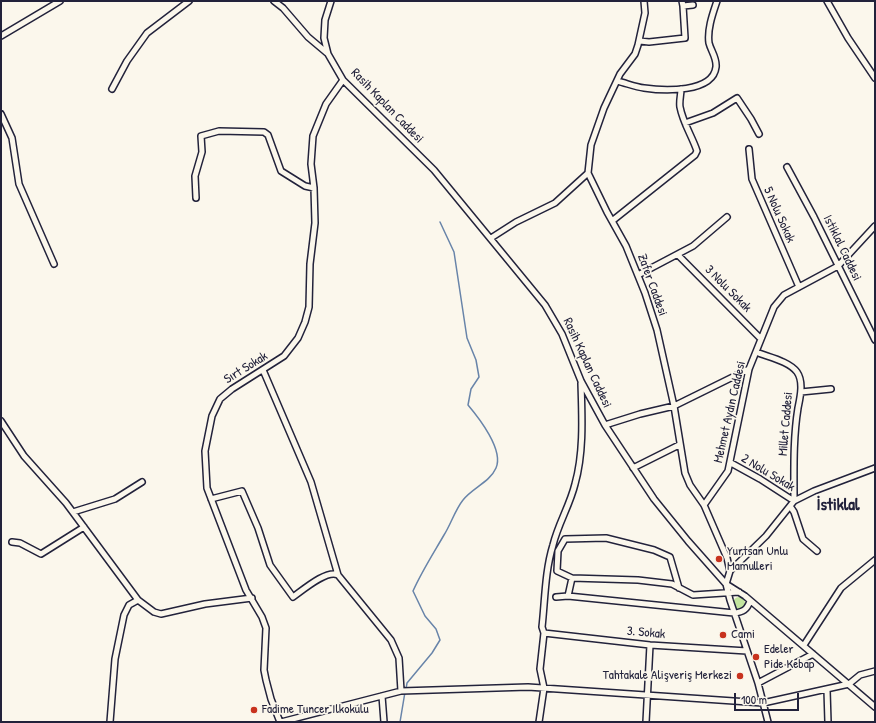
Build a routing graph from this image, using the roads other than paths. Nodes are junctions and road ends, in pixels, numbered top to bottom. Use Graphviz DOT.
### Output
graph roads {
  1 [pos="60,1"];
  2 [pos="189,1"];
  3 [pos="274,1"];
  4 [pos="331,1"];
  5 [pos="644,1"];
  6 [pos="717,1"];
  7 [pos="827,1"];
  8 [pos="683,4"];
  9 [pos="693,5"];
  10 [pos="1,36"];
  11 [pos="640,41"];
  12 [pos="328,54"];
  13 [pos="875,78"];
  14 [pos="343,80"];
  15 [pos="617,81"];
  16 [pos="112,88"];
  17 [pos="681,88"];
  18 [pos="1,114"];
  19 [pos="685,124"];
  20 [pos="759,134"];
  21 [pos="749,149"];
  22 [pos="787,167"];
  23 [pos="588,173"];
  24 [pos="314,188"];
  25 [pos="196,198"];
  26 [pos="727,217"];
  27 [pos="612,221"];
  28 [pos="875,226"];
  29 [pos="491,238"];
  30 [pos="678,255"];
  31 [pos="54,264"];
  32 [pos="838,266"];
  33 [pos="638,275"];
  34 [pos="799,287"];
  35 [pos="762,340"];
  36 [pos="875,340"];
  37 [pos="756,352"];
  38 [pos="749,369"];
  39 [pos="263,370"];
  40 [pos="581,381"];
  41 [pos="830,389"];
  42 [pos="801,392"];
  43 [pos="674,406"];
  44 [pos="1,420"];
  45 [pos="605,425"];
  46 [pos="679,445"];
  47 [pos="731,463"];
  48 [pos="633,468"];
  49 [pos="875,468"];
  50 [pos="142,482"];
  51 [pos="212,499"];
  52 [pos="794,501"];
  53 [pos="704,505"];
  54 [pos="790,506"];
  55 [pos="73,512"];
  56 [pos="84,527"];
  57 [pos="12,542"];
  58 [pos="817,551"];
  59 [pos="875,560"];
  60 [pos="730,571"];
  61 [pos="338,576"];
  62 [pos="572,578"];
  63 [pos="726,584"];
  64 [pos="679,588"];
  65 [pos="739,592"];
  66 [pos="728,594"];
  67 [pos="568,596"];
  68 [pos="556,597"];
  69 [pos="252,598"];
  70 [pos="138,600"];
  71 [pos="750,601"];
  72 [pos="734,613"];
  73 [pos="544,634"];
  74 [pos="650,645"];
  75 [pos="804,645"];
  76 [pos="747,651"];
  77 [pos="813,654"];
  78 [pos="875,671"];
  79 [pos="758,683"];
  80 [pos="849,684"];
  81 [pos="544,688"];
  82 [pos="827,690"];
  83 [pos="401,691"];
  84 [pos="648,695"];
  85 [pos="382,696"];
  86 [pos="763,703"];
  87 [pos="875,707"];
  88 [pos="110,722"];
  89 [pos="281,722"];
  90 [pos="384,722"];
  91 [pos="540,722"];
  92 [pos="646,722"];
  93 [pos="768,722"];
  94 [pos="828,722"];
  1 -- 10 [label="street"];
  2 -- 16 [label="street"];
  3 -- 12 [label="street"];
  4 -- 12 [label="street, Rasih Kaplan Caddesi"];
  5 -- 11 [label="street"];
  6 -- 17 [label="street"];
  7 -- 13 [label="street"];
  8 -- 9 [label="street"];
  8 -- 11 [label="street"];
  11 -- 15 [label="street"];
  12 -- 14 [label="street, Rasih Kaplan Caddesi"];
  14 -- 24 [label="street, Sırt Sokak"];
  14 -- 29 [label="street, Rasih Kaplan Caddesi"];
  15 -- 17 [label="street"];
  15 -- 23 [label="street"];
  17 -- 19 [label="street"];
  18 -- 31 [label="street"];
  19 -- 20 [label="street"];
  19 -- 27 [label="street"];
  21 -- 34 [label="street, 5 Nolu Sokak"];
  22 -- 32 [label="street, Istiklal Caddesi"];
  23 -- 27 [label="street, Zafer Caddesi"];
  23 -- 29 [label="street"];
  24 -- 25 [label="street"];
  24 -- 39 [label="street, Sırt Sokak"];
  26 -- 30 [label="street"];
  27 -- 33 [label="street, Zafer Caddesi"];
  28 -- 32 [label="street, Mehmet Aydın Caddesi"];
  29 -- 40 [label="street, Rasih Kaplan Caddesi"];
  30 -- 33 [label="street"];
  30 -- 35 [label="street, 3 Nolu Sokak"];
  32 -- 34 [label="street, Mehmet Aydın Caddesi"];
  32 -- 36 [label="street, Istiklal Caddesi"];
  33 -- 43 [label="street, Zafer Caddesi"];
  34 -- 35 [label="street, Mehmet Aydın Caddesi"];
  35 -- 37 [label="street, Mehmet Aydın Caddesi"];
  37 -- 38 [label="street, Mehmet Aydın Caddesi"];
  37 -- 42 [label="street, Millet Caddesi"];
  38 -- 43 [label="street"];
  38 -- 47 [label="street, Mehmet Aydın Caddesi"];
  39 -- 51 [label="street, Sırt Sokak"];
  39 -- 61 [label="street"];
  40 -- 45 [label="street, Rasih Kaplan Caddesi"];
  40 -- 73 [label="street"];
  41 -- 42 [label="street"];
  42 -- 52 [label="street, Millet Caddesi"];
  43 -- 45 [label="street"];
  43 -- 46 [label="street, Zafer Caddesi"];
  44 -- 55 [label="street"];
  45 -- 48 [label="street, Rasih Kaplan Caddesi"];
  46 -- 48 [label="street"];
  46 -- 53 [label="street, Zafer Caddesi"];
  47 -- 52 [label="street, 2 Nolu Sokak"];
  47 -- 53 [label="street, Mehmet Aydın Caddesi"];
  48 -- 63 [label="street, Rasih Kaplan Caddesi"];
  49 -- 52 [label="street"];
  50 -- 55 [label="street"];
  51 -- 61 [label="street"];
  51 -- 69 [label="street, Sırt Sokak"];
  52 -- 54 [label="street"];
  53 -- 60 [label="street, Zafer Caddesi"];
  54 -- 58 [label="street"];
  54 -- 60 [label="street"];
  55 -- 56 [label="street"];
  56 -- 57 [label="street"];
  56 -- 70 [label="street"];
  59 -- 75 [label="street"];
  60 -- 63 [label="street"];
  61 -- 83 [label="street"];
  62 -- 64 [label="street"];
  62 -- 64 [label="street"];
  62 -- 67 [label="street"];
  63 -- 65 [label="street, Rasih Kaplan Caddesi"];
  63 -- 66 [label="street"];
  64 -- 66 [label="street"];
  65 -- 66 [label="street"];
  65 -- 71 [label="street, Rasih Kaplan Caddesi"];
  66 -- 72 [label="street"];
  67 -- 68 [label="street"];
  67 -- 72 [label="street"];
  69 -- 70 [label="street"];
  69 -- 89 [label="street, Sırt Sokak"];
  70 -- 88 [label="street"];
  71 -- 72 [label="street"];
  71 -- 75 [label="street, Rasih Kaplan Caddesi"];
  72 -- 76 [label="street"];
  73 -- 74 [label="street, 3. Sokak"];
  73 -- 81 [label="street"];
  74 -- 76 [label="street, 3. Sokak"];
  74 -- 84 [label="street"];
  75 -- 77 [label="street, Rasih Kaplan Caddesi"];
  76 -- 79 [label="street"];
  77 -- 79 [label="street"];
  77 -- 80 [label="street, Rasih Kaplan Caddesi"];
  78 -- 80 [label="street"];
  79 -- 86 [label="street"];
  80 -- 82 [label="street"];
  80 -- 87 [label="street, Rasih Kaplan Caddesi"];
  81 -- 83 [label="street"];
  81 -- 84 [label="street"];
  81 -- 91 [label="street"];
  82 -- 86 [label="street"];
  82 -- 94 [label="street"];
  83 -- 85 [label="street"];
  84 -- 86 [label="street"];
  84 -- 92 [label="street"];
  85 -- 89 [label="street"];
  85 -- 90 [label="street"];
  86 -- 93 [label="street"];
}
